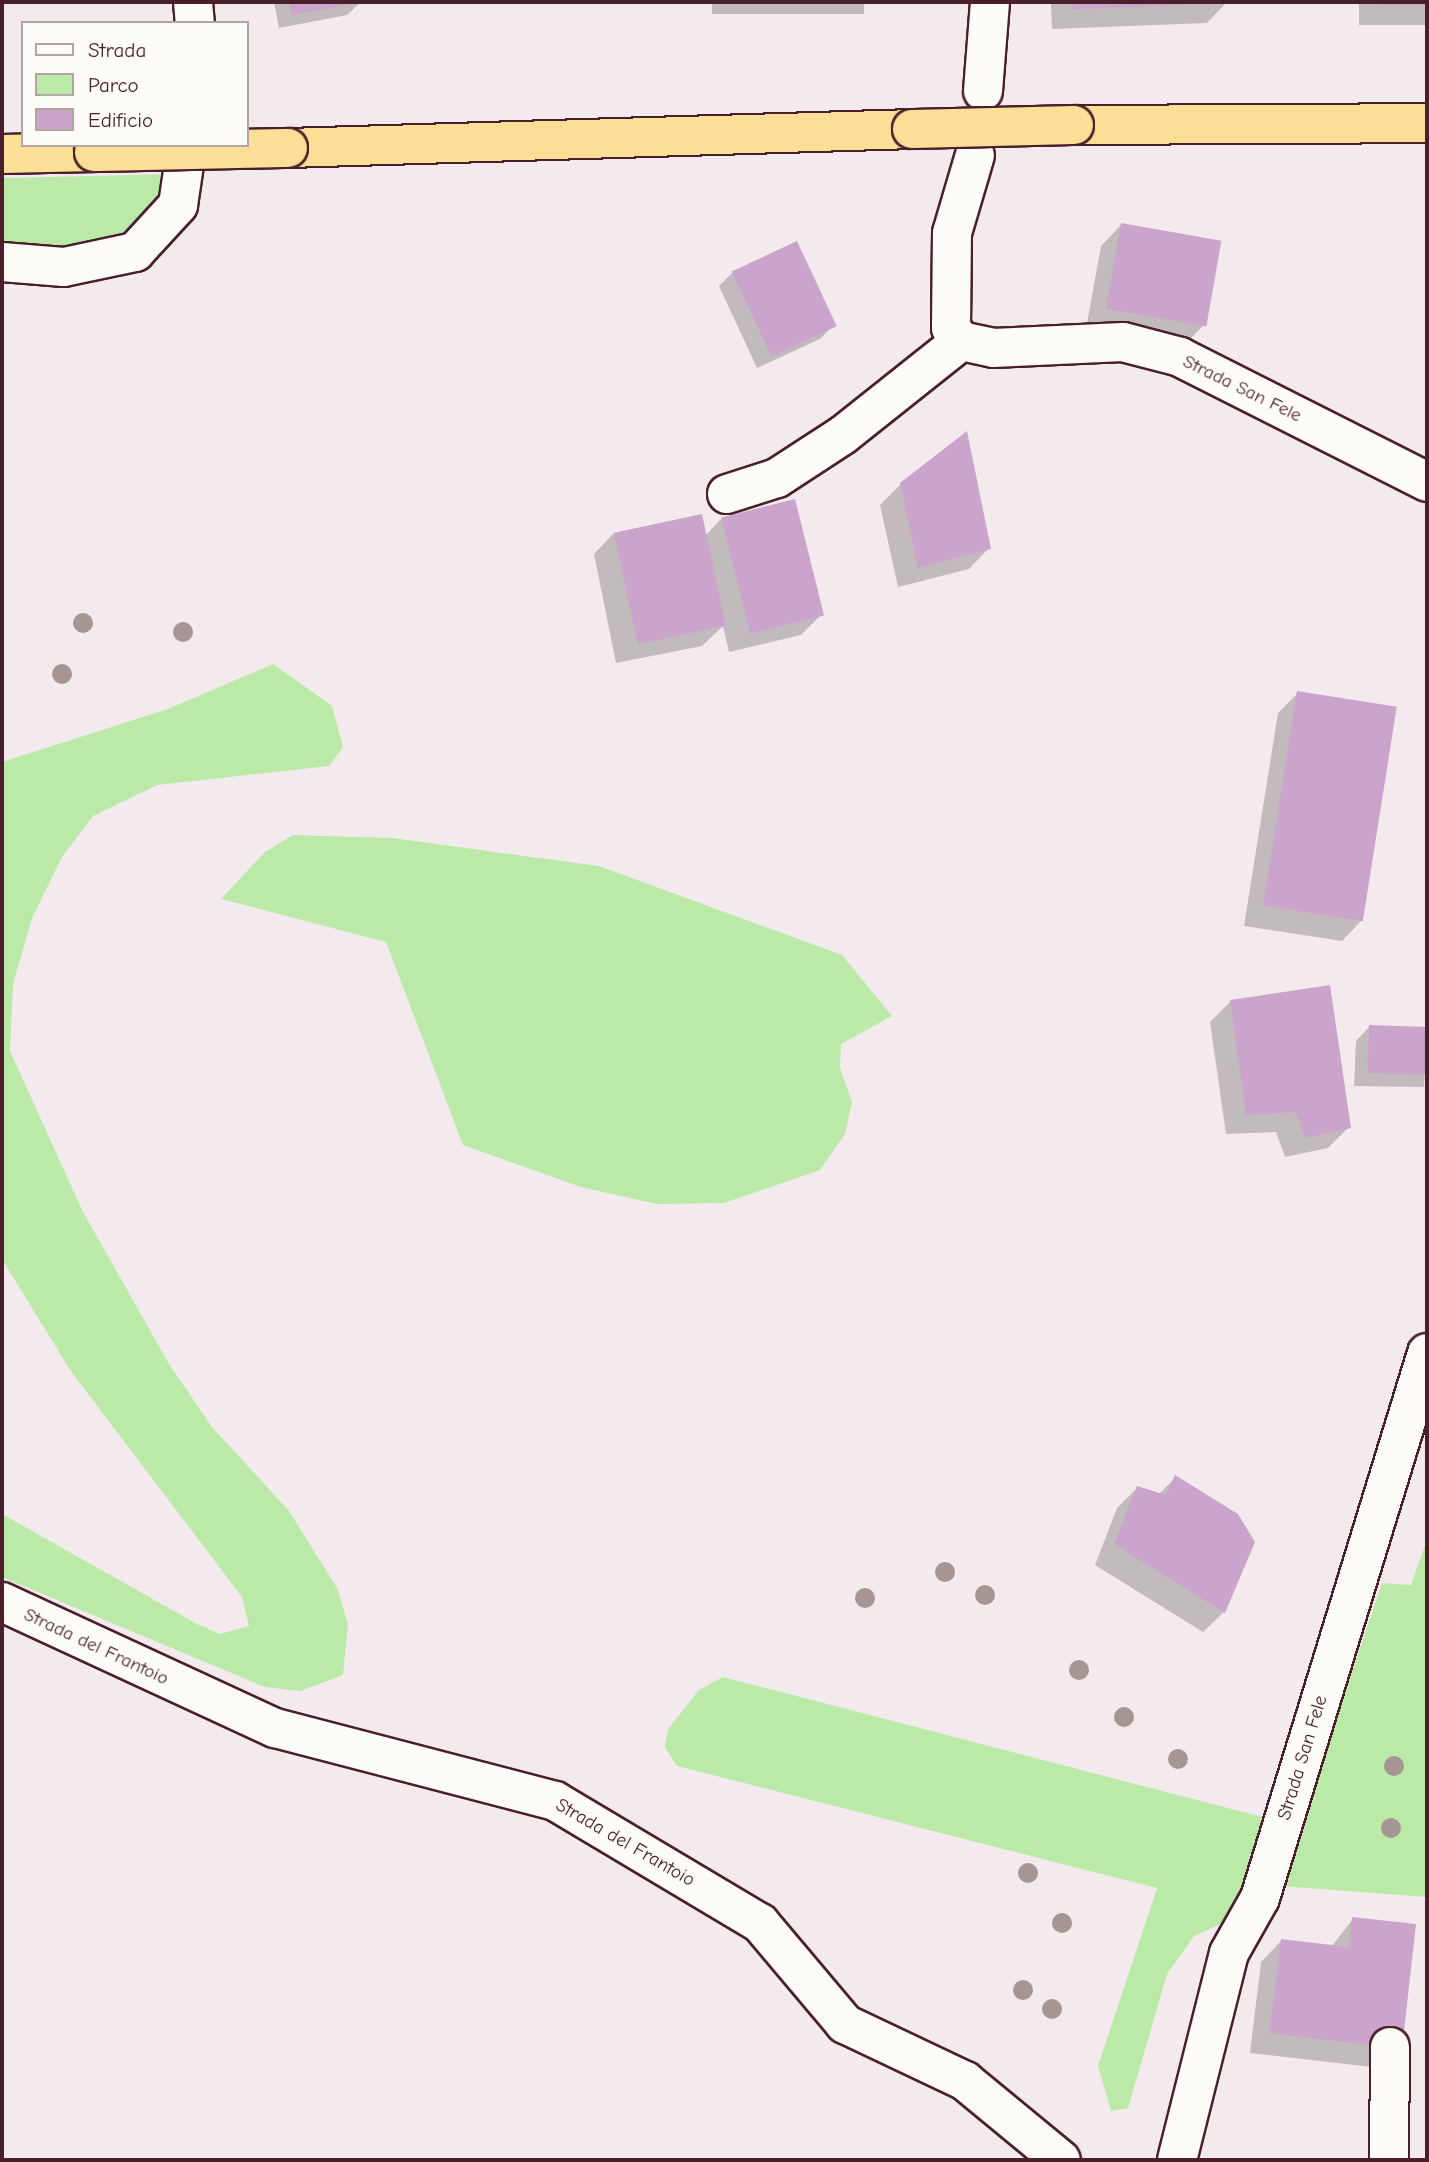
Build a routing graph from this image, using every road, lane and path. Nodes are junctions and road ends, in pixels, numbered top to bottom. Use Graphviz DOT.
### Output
graph roads {
  1 [pos="193,2"];
  2 [pos="989,2"];
  3 [pos="195,21"];
  4 [pos="983,91"];
  5 [pos="1427,123"];
  6 [pos="187,147"];
  7 [pos="2,154"];
  8 [pos="975,155"];
  9 [pos="2,262"];
  10 [pos="961,341"];
  11 [pos="1427,482"];
  12 [pos="727,494"];
  13 [pos="1427,1353"];
  14 [pos="2,1602"];
  15 [pos="1390,2047"];
  16 [pos="1061,2160"];
  17 [pos="1177,2160"];
  18 [pos="1389,2160"];
  1 -- 3 [label="street"];
  2 -- 4 [label="street"];
  5 -- 7 [label="highway, bridge"];
  6 -- 9 [label="street"];
  8 -- 10 [label="street"];
  10 -- 11 [label="street, Strada San Fele"];
  10 -- 12 [label="street"];
  13 -- 17 [label="street, Strada San Fele"];
  14 -- 16 [label="street, Strada del Frantoio"];
  15 -- 18 [label="street"];
}
